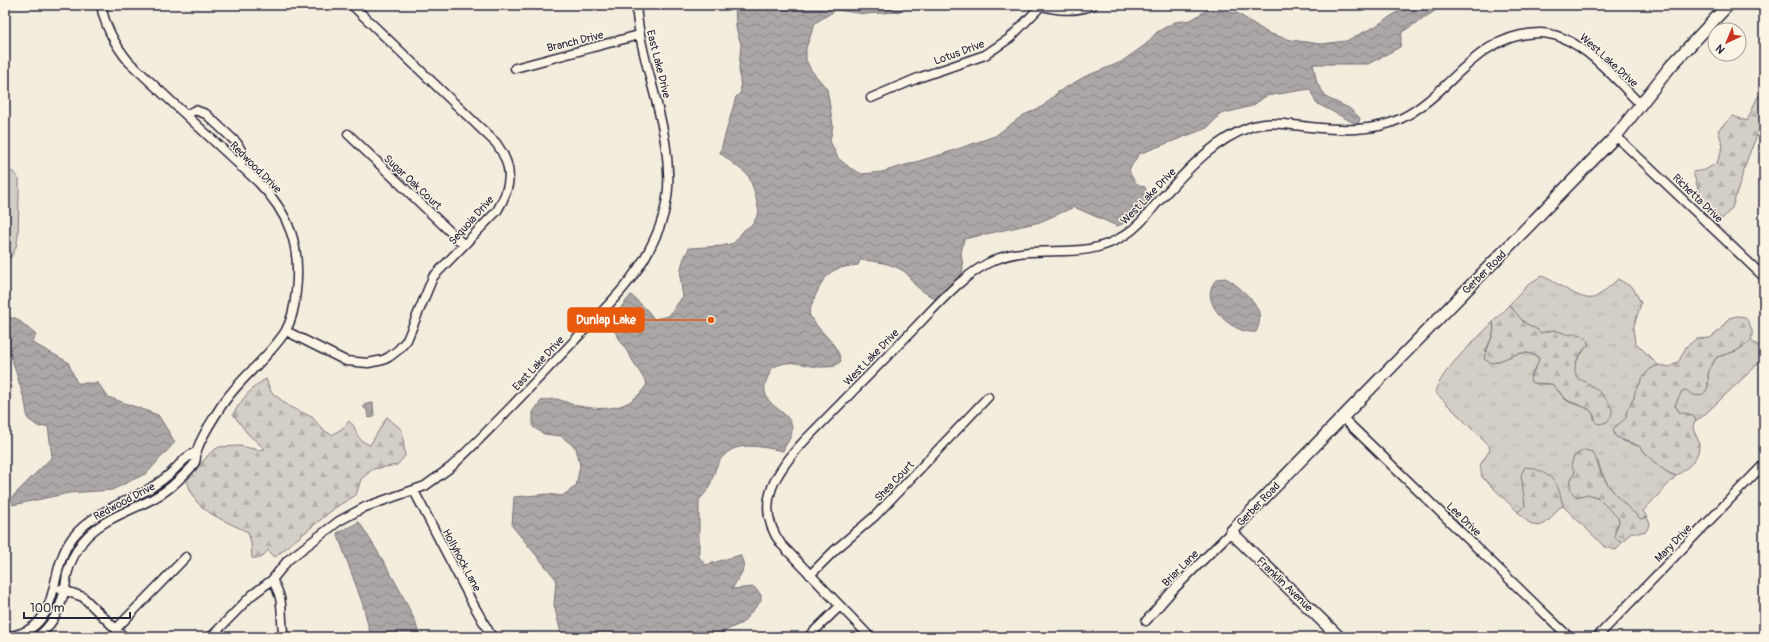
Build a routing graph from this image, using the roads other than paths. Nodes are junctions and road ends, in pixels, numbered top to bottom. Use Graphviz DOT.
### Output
graph roads {
  1 [pos="101,5"];
  2 [pos="352,5"];
  3 [pos="636,5"];
  4 [pos="1040,5"];
  5 [pos="1093,5"];
  6 [pos="1728,5"];
  7 [pos="639,35"];
  8 [pos="515,68"];
  9 [pos="871,98"];
  10 [pos="1640,104"];
  11 [pos="186,114"];
  12 [pos="348,134"];
  13 [pos="1616,136"];
  14 [pos="241,167"];
  15 [pos="464,245"];
  16 [pos="1764,277"];
  17 [pos="286,331"];
  18 [pos="988,397"];
  19 [pos="1342,417"];
  20 [pos="196,452"];
  21 [pos="1764,464"];
  22 [pos="414,491"];
  23 [pos="1232,532"];
  24 [pos="186,557"];
  25 [pos="810,575"];
  26 [pos="272,580"];
  27 [pos="54,588"];
  28 [pos="64,590"];
  29 [pos="840,606"];
  30 [pos="1146,621"];
  31 [pos="116,629"];
  32 [pos="5,637"];
  33 [pos="37,637"];
  34 [pos="124,637"];
  35 [pos="211,637"];
  36 [pos="284,637"];
  37 [pos="492,637"];
  38 [pos="808,637"];
  39 [pos="870,637"];
  40 [pos="1339,637"];
  41 [pos="1569,637"];
  42 [pos="1597,637"];
  1 -- 11 [label="street, Redwood Drive"];
  2 -- 15 [label="street, Sequoia Drive"];
  3 -- 7 [label="street, East Lake Drive"];
  4 -- 5 [label="street"];
  4 -- 9 [label="street, Lotus Drive"];
  6 -- 10 [label="street, Gerber Road"];
  7 -- 8 [label="street, Branch Drive"];
  7 -- 22 [label="street, East Lake Drive"];
  10 -- 13 [label="street, Gerber Road"];
  10 -- 25 [label="street, West Lake Drive"];
  11 -- 14 [label="street, Redwood Drive"];
  11 -- 14 [label="street"];
  12 -- 15 [label="street, Sugar Oak Court"];
  13 -- 16 [label="street, Richetta Drive"];
  13 -- 19 [label="street, Gerber Road"];
  14 -- 17 [label="street, Redwood Drive"];
  15 -- 17 [label="street, Sequoia Drive"];
  17 -- 20 [label="street, Redwood Drive"];
  18 -- 25 [label="street, Shea Court"];
  19 -- 23 [label="street, Gerber Road"];
  19 -- 41 [label="street, Lee Drive"];
  20 -- 27 [label="street, Redwood Drive"];
  20 -- 28 [label="street, Redwood Drive"];
  21 -- 42 [label="street, Mary Drive"];
  22 -- 26 [label="street, East Lake Drive"];
  22 -- 37 [label="street, Hollyhock Lane"];
  23 -- 30 [label="street, Briar Lane"];
  23 -- 40 [label="street, Franklin Avenue"];
  24 -- 31 [label="street"];
  25 -- 29 [label="street, West Lake Drive"];
  26 -- 35 [label="street, East Lake Drive"];
  26 -- 36 [label="street"];
  27 -- 28 [label="street"];
  27 -- 32 [label="street, Redwood Drive"];
  28 -- 31 [label="street"];
  28 -- 33 [label="street, Redwood Drive"];
  29 -- 38 [label="street"];
  29 -- 39 [label="street, West Lake Drive"];
  31 -- 34 [label="street"];
}
